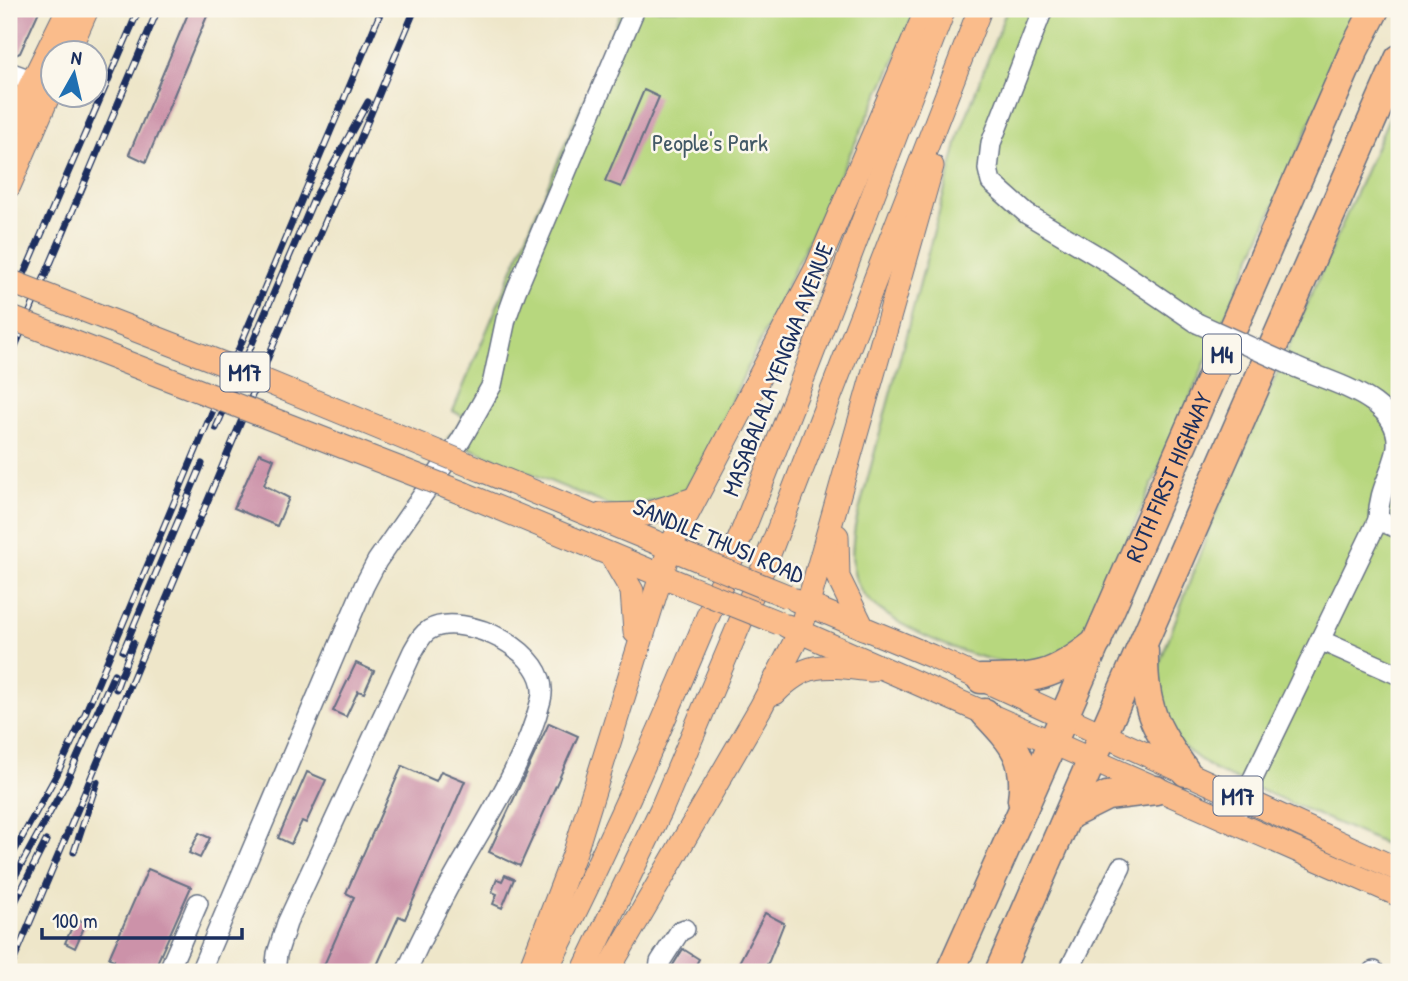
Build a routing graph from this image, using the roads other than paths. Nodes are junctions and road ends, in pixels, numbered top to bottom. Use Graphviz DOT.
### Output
graph roads {
  1 [pos="68,9"];
  2 [pos="87,9"];
  3 [pos="635,9"];
  4 [pos="927,9"];
  5 [pos="943,9"];
  6 [pos="980,9"];
  7 [pos="986,9"];
  8 [pos="1043,9"];
  9 [pos="1376,9"];
  10 [pos="60,38"];
  11 [pos="74,38"];
  12 [pos="1399,60"];
  13 [pos="9,72"];
  14 [pos="38,82"];
  15 [pos="38,95"];
  16 [pos="38,107"];
  17 [pos="9,129"];
  18 [pos="9,186"];
  19 [pos="9,281"];
  20 [pos="9,317"];
  21 [pos="851,457"];
  22 [pos="694,499"];
  23 [pos="590,515"];
  24 [pos="1378,520"];
  25 [pos="1399,529"];
  26 [pos="670,547"];
  27 [pos="611,555"];
  28 [pos="660,575"];
  29 [pos="809,606"];
  30 [pos="790,627"];
  31 [pos="863,628"];
  32 [pos="1144,637"];
  33 [pos="1322,641"];
  34 [pos="1097,642"];
  35 [pos="634,656"];
  36 [pos="895,672"];
  37 [pos="1399,675"];
  38 [pos="981,679"];
  39 [pos="761,707"];
  40 [pos="985,713"];
  41 [pos="1064,717"];
  42 [pos="1103,735"];
  43 [pos="1053,744"];
  44 [pos="1092,762"];
  45 [pos="1186,772"];
  46 [pos="1156,790"];
  47 [pos="1244,799"];
  48 [pos="1069,815"];
  49 [pos="1020,816"];
  50 [pos="1232,822"];
  51 [pos="1373,858"];
  52 [pos="1399,862"];
  53 [pos="1121,867"];
  54 [pos="1399,870"];
  55 [pos="1373,883"];
  56 [pos="1399,895"];
  57 [pos="198,903"];
  58 [pos="1399,912"];
  59 [pos="685,929"];
  60 [pos="167,972"];
  61 [pos="200,972"];
  62 [pos="275,972"];
  63 [pos="406,972"];
  64 [pos="529,972"];
  65 [pos="545,972"];
  66 [pos="583,972"];
  67 [pos="607,972"];
  68 [pos="663,972"];
  69 [pos="950,972"];
  70 [pos="999,972"];
  71 [pos="1068,972"];
  1 -- 10 [label="main road"];
  2 -- 11 [label="main road"];
  3 -- 61 [label="street"];
  4 -- 22 [label="main road"];
  5 -- 65 [label="main road, MASABALALA YENGWA AVENUE"];
  6 -- 66 [label="main road"];
  7 -- 21 [label="main road"];
  8 -- 24 [label="street, bridge"];
  9 -- 34 [label="highway, RUTH FIRST HIGHWAY / M4"];
  12 -- 32 [label="highway, RUTH FIRST HIGHWAY / M4"];
  13 -- 14 [label="street"];
  15 -- 17 [label="main road"];
  16 -- 18 [label="main road"];
  19 -- 23 [label="main road, SANDILE THUSI ROAD / M17, bridge"];
  20 -- 27 [label="main road, M17, bridge"];
  21 -- 29 [label="main road"];
  21 -- 31 [label="main road"];
  22 -- 23 [label="main road"];
  22 -- 26 [label="main road"];
  23 -- 26 [label="main road, SANDILE THUSI ROAD / M17"];
  24 -- 25 [label="street"];
  24 -- 33 [label="street"];
  26 -- 28 [label="main road"];
  26 -- 29 [label="main road, SANDILE THUSI ROAD / M17, bridge"];
  27 -- 28 [label="main road, M17"];
  27 -- 35 [label="main road"];
  28 -- 30 [label="main road, M17, bridge"];
  28 -- 35 [label="main road"];
  29 -- 30 [label="main road"];
  29 -- 31 [label="main road, SANDILE THUSI ROAD / M17"];
  30 -- 36 [label="main road, M17"];
  30 -- 39 [label="main road"];
  31 -- 38 [label="main road, SANDILE THUSI ROAD / M17"];
  32 -- 42 [label="highway, RUTH FIRST HIGHWAY / M4"];
  32 -- 45 [label="highway"];
  33 -- 37 [label="street"];
  33 -- 47 [label="street"];
  34 -- 38 [label="highway"];
  34 -- 41 [label="highway, RUTH FIRST HIGHWAY / M4"];
  35 -- 64 [label="main road"];
  36 -- 39 [label="main road"];
  36 -- 40 [label="main road, M17"];
  38 -- 41 [label="main road, SANDILE THUSI ROAD / M17"];
  39 -- 67 [label="main road"];
  40 -- 43 [label="main road, M17"];
  40 -- 49 [label="highway"];
  41 -- 42 [label="main road, SANDILE THUSI ROAD / M17"];
  41 -- 43 [label="highway, M4"];
  42 -- 44 [label="highway, M4"];
  42 -- 45 [label="main road, SANDILE THUSI ROAD / M17"];
  43 -- 44 [label="main road, M17"];
  43 -- 49 [label="highway, M4"];
  44 -- 46 [label="main road, M17"];
  44 -- 48 [label="highway, M4"];
  45 -- 47 [label="main road, SANDILE THUSI ROAD / M17"];
  46 -- 48 [label="highway"];
  46 -- 50 [label="main road, M17"];
  47 -- 50 [label="street"];
  47 -- 51 [label="main road, SANDILE THUSI ROAD / M17"];
  48 -- 70 [label="highway, M4"];
  49 -- 69 [label="highway, M4"];
  50 -- 55 [label="main road, M17"];
  51 -- 52 [label="main road"];
  51 -- 54 [label="main road, SANDILE THUSI ROAD / M17"];
  53 -- 71 [label="street"];
  55 -- 56 [label="main road, M17"];
  55 -- 58 [label="main road"];
  57 -- 60 [label="street"];
  59 -- 68 [label="street"];
  62 -- 63 [label="street"];
}
